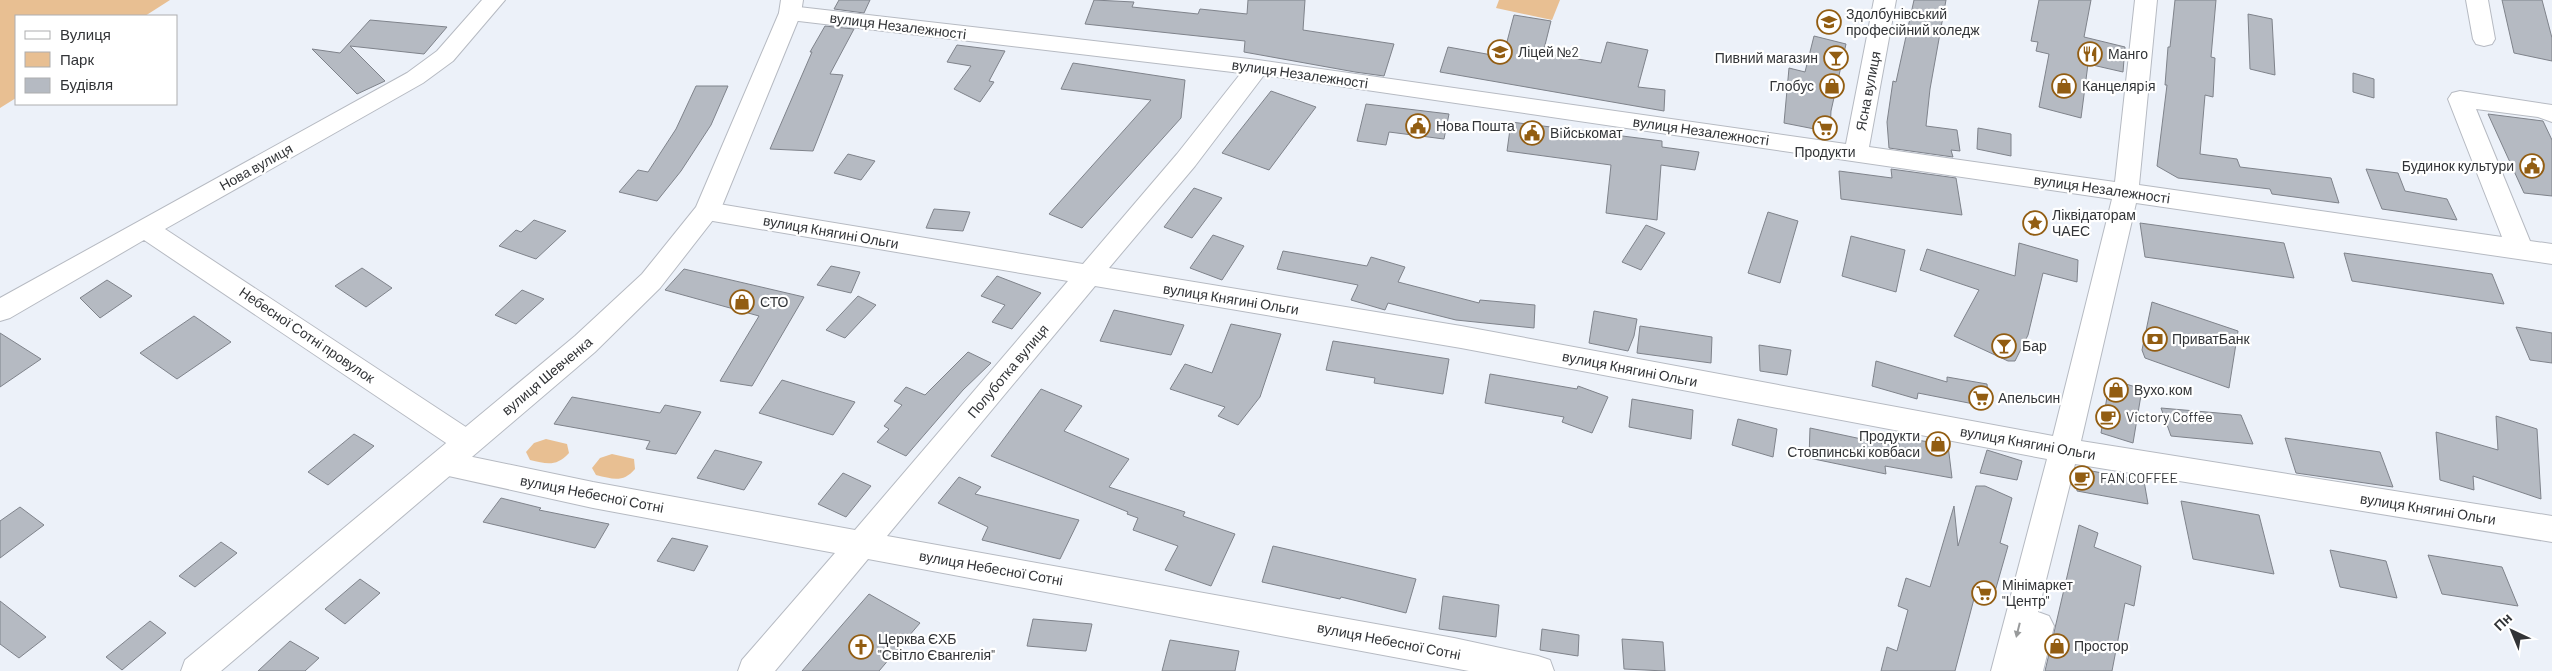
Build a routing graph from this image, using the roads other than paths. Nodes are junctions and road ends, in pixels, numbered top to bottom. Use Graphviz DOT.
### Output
graph roads {
  1 [pos="494,0"];
  2 [pos="1885,0"];
  3 [pos="2146,0"];
  4 [pos="2155,0"];
  5 [pos="2475,1"];
  6 [pos="791,7"];
  7 [pos="2484,38"];
  8 [pos="1258,67"];
  9 [pos="2552,114"];
  10 [pos="1856,153"];
  11 [pos="2132,193"];
  12 [pos="707,211"];
  13 [pos="146,228"];
  14 [pos="2520,250"];
  15 [pos="2552,254"];
  16 [pos="1089,275"];
  17 [pos="0,312"];
  18 [pos="468,443"];
  19 [pos="2071,451"];
  20 [pos="444,463"];
  21 [pos="2552,529"];
  22 [pos="862,544"];
  23 [pos="196,671"];
  24 [pos="754,671"];
  25 [pos="1538,671"];
  26 [pos="2007,671"];
  27 [pos="2027,671"];
  1 -- 13 [label="street, Нова вулиця"];
  2 -- 10 [label="street, Ясна вулиця"];
  3 -- 11 [label="street"];
  4 -- 11 [label="street"];
  5 -- 7 [label="street"];
  6 -- 8 [label="street, вулиця Незалежності"];
  6 -- 12 [label="street, вулиця Шевченка"];
  8 -- 10 [label="street, вулиця Незалежності"];
  8 -- 16 [label="street, Полуботка вулиця"];
  9 -- 14 [label="street"];
  10 -- 11 [label="street, вулиця Незалежності"];
  11 -- 14 [label="street, вулиця Незалежності"];
  11 -- 19 [label="street"];
  12 -- 16 [label="street, вулиця Княгині Ольги"];
  12 -- 18 [label="street, вулиця Шевченка"];
  13 -- 17 [label="street, Нова вулиця"];
  13 -- 18 [label="street, Небесної Сотні провулок"];
  14 -- 15 [label="street, вулиця Незалежності"];
  16 -- 19 [label="street, вулиця Княгині Ольги"];
  16 -- 22 [label="street, Полуботка вулиця"];
  18 -- 20 [label="street, вулиця Шевченка"];
  19 -- 21 [label="street, вулиця Княгині Ольги"];
  19 -- 26 [label="street, one-way"];
  19 -- 27 [label="street"];
  20 -- 22 [label="street, вулиця Небесної Сотні"];
  20 -- 23 [label="street, вулиця Шевченка"];
  22 -- 24 [label="street, Полуботка вулиця"];
  22 -- 25 [label="street, вулиця Небесної Сотні"];
}
